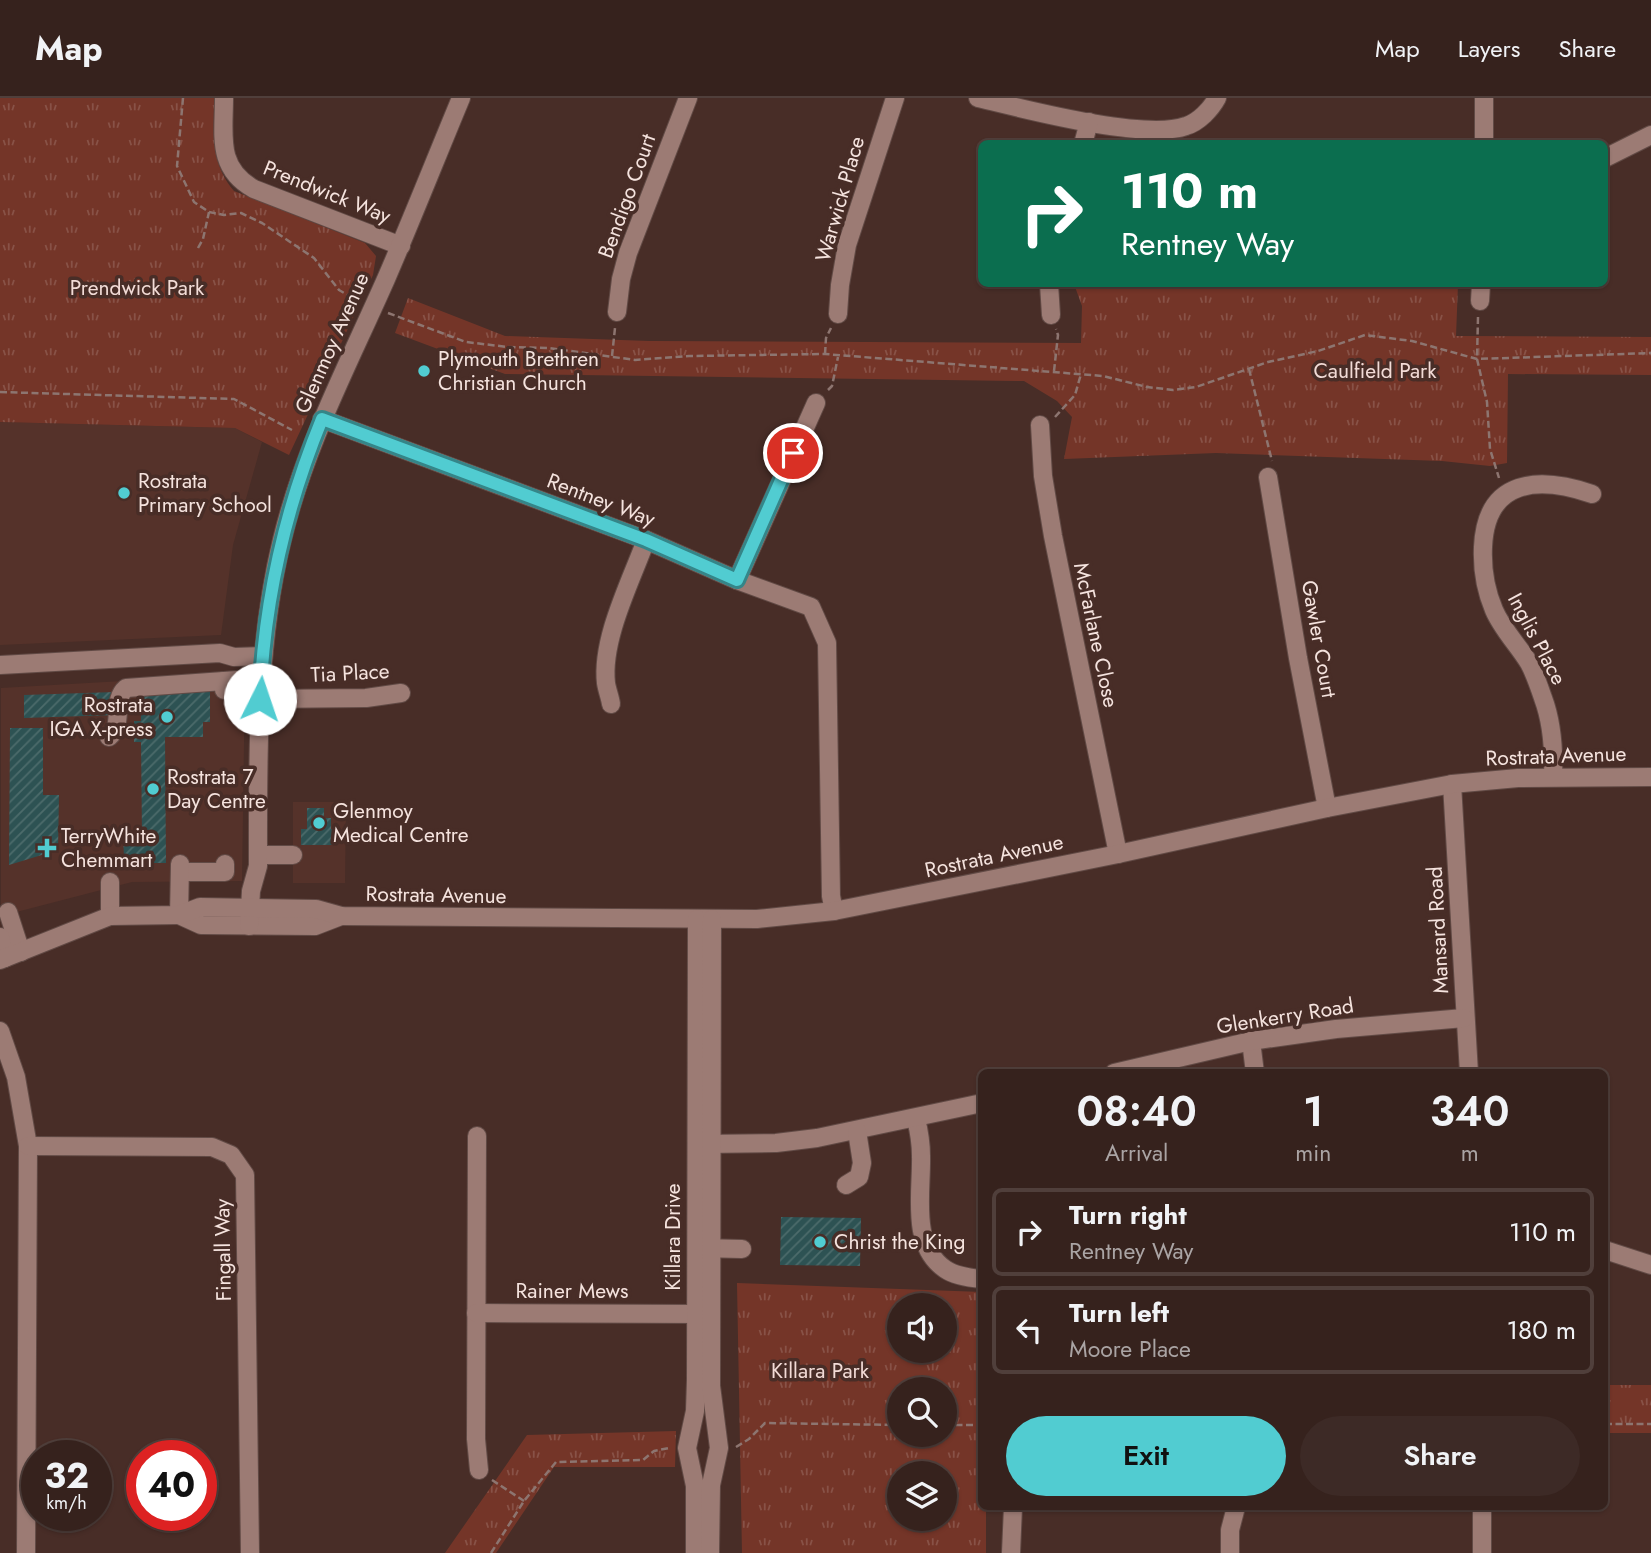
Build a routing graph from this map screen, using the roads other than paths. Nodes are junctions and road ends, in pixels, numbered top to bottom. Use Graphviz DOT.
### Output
graph roads {
  1 [pos="224,98"];
  2 [pos="461,98"];
  3 [pos="688,98"];
  4 [pos="895,98"];
  5 [pos="978,98"];
  6 [pos="1217,98"];
  7 [pos="1484,98"];
  8 [pos="1089,121"];
  9 [pos="1651,135"];
  10 [pos="1084,140"];
  11 [pos="1484,140"];
  12 [pos="1608,156"];
  13 [pos="401,246"];
  14 [pos="1049,287"];
  15 [pos="617,312"];
  16 [pos="838,314"];
  17 [pos="1051,315"];
  18 [pos="816,403"];
  19 [pos="322,419"];
  20 [pos="1040,425"];
  21 [pos="1268,477"];
  22 [pos="1592,494"];
  23 [pos="646,540"];
  24 [pos="737,580"];
  25 [pos="263,656"];
  26 [pos="0,665"];
  27 [pos="261,678"];
  28 [pos="401,693"];
  29 [pos="260,699"];
  30 [pos="611,704"];
  31 [pos="109,737"];
  32 [pos="1553,777"];
  33 [pos="1651,777"];
  34 [pos="1452,784"];
  35 [pos="1327,808"];
  36 [pos="1118,853"];
  37 [pos="293,855"];
  38 [pos="258,861"];
  39 [pos="225,864"];
  40 [pos="110,882"];
  41 [pos="834,911"];
  42 [pos="8,912"];
  43 [pos="179,915"];
  44 [pos="110,916"];
  45 [pos="257,916"];
  46 [pos="705,919"];
  47 [pos="0,937"];
  48 [pos="9,957"];
  49 [pos="1464,1018"];
  50 [pos="0,1031"];
  51 [pos="1251,1041"];
  52 [pos="1131,1069"];
  53 [pos="1254,1069"];
  54 [pos="1469,1069"];
  55 [pos="978,1105"];
  56 [pos="916,1119"];
  57 [pos="857,1131"];
  58 [pos="477,1136"];
  59 [pos="704,1144"];
  60 [pos="28,1146"];
  61 [pos="846,1185"];
  62 [pos="703,1248"];
  63 [pos="742,1249"];
  64 [pos="1608,1251"];
  65 [pos="1651,1265"];
  66 [pos="978,1278"];
  67 [pos="476,1313"];
  68 [pos="703,1314"];
  69 [pos="480,1470"];
  70 [pos="1013,1510"];
  71 [pos="1235,1510"];
  72 [pos="1482,1510"];
  73 [pos="26,1553"];
  74 [pos="250,1553"];
  75 [pos="695,1553"];
  76 [pos="710,1553"];
  77 [pos="1011,1553"];
  78 [pos="1230,1553"];
  79 [pos="1482,1553"];
  1 -- 13 [label="street, Prendwick Way"];
  2 -- 13 [label="street, Glenmoy Avenue"];
  3 -- 15 [label="street, Bendigo Court"];
  4 -- 16 [label="street, Warwick Place"];
  5 -- 8 [label="street"];
  6 -- 8 [label="street"];
  7 -- 11 [label="street"];
  8 -- 10 [label="street"];
  9 -- 12 [label="street"];
  13 -- 19 [label="street, Glenmoy Avenue"];
  14 -- 17 [label="street"];
  18 -- 24 [label="street"];
  19 -- 23 [label="street, Rentney Way"];
  19 -- 25 [label="street, Glenmoy Avenue"];
  20 -- 36 [label="street, McFarlane Close"];
  21 -- 35 [label="street, Gawler Court"];
  22 -- 32 [label="street, Inglis Place"];
  23 -- 24 [label="street, Rentney Way"];
  23 -- 30 [label="street"];
  24 -- 41 [label="street, Rentney Way"];
  25 -- 26 [label="street"];
  25 -- 27 [label="street, Glenmoy Avenue"];
  27 -- 29 [label="street, Glenmoy Avenue"];
  27 -- 31 [label="street"];
  28 -- 29 [label="street, Tia Place"];
  29 -- 38 [label="street, Glenmoy Avenue"];
  32 -- 33 [label="street, Rostrata Avenue"];
  32 -- 34 [label="street, Rostrata Avenue"];
  34 -- 35 [label="street, Rostrata Avenue"];
  34 -- 49 [label="street, Mansard Road"];
  35 -- 36 [label="street, Rostrata Avenue"];
  36 -- 41 [label="street, Rostrata Avenue"];
  37 -- 38 [label="street"];
  38 -- 45 [label="street, Glenmoy Avenue"];
  39 -- 43 [label="street"];
  40 -- 44 [label="street"];
  41 -- 46 [label="street, Rostrata Avenue"];
  42 -- 48 [label="street"];
  43 -- 44 [label="street, Rostrata Avenue"];
  43 -- 45 [label="street, Rostrata Avenue"];
  44 -- 48 [label="street, Rostrata Avenue"];
  45 -- 46 [label="street, Rostrata Avenue"];
  46 -- 59 [label="street, Killara Drive"];
  47 -- 48 [label="street"];
  49 -- 51 [label="street, Glenkerry Road"];
  49 -- 54 [label="street, Mansard Road"];
  50 -- 60 [label="street"];
  51 -- 52 [label="street, Glenkerry Road"];
  51 -- 53 [label="street"];
  55 -- 56 [label="street"];
  56 -- 57 [label="street"];
  56 -- 66 [label="street"];
  57 -- 59 [label="street"];
  57 -- 61 [label="street"];
  58 -- 67 [label="street"];
  59 -- 62 [label="street, Killara Drive"];
  60 -- 73 [label="street"];
  60 -- 74 [label="street, Fingall Way"];
  62 -- 63 [label="street"];
  62 -- 68 [label="street, Killara Drive"];
  64 -- 65 [label="street"];
  67 -- 68 [label="street, Rainer Mews"];
  67 -- 69 [label="street"];
  68 -- 75 [label="street, Killara Drive"];
  68 -- 76 [label="street, Killara Drive"];
  70 -- 77 [label="street"];
  71 -- 78 [label="street"];
  72 -- 79 [label="street"];
}
